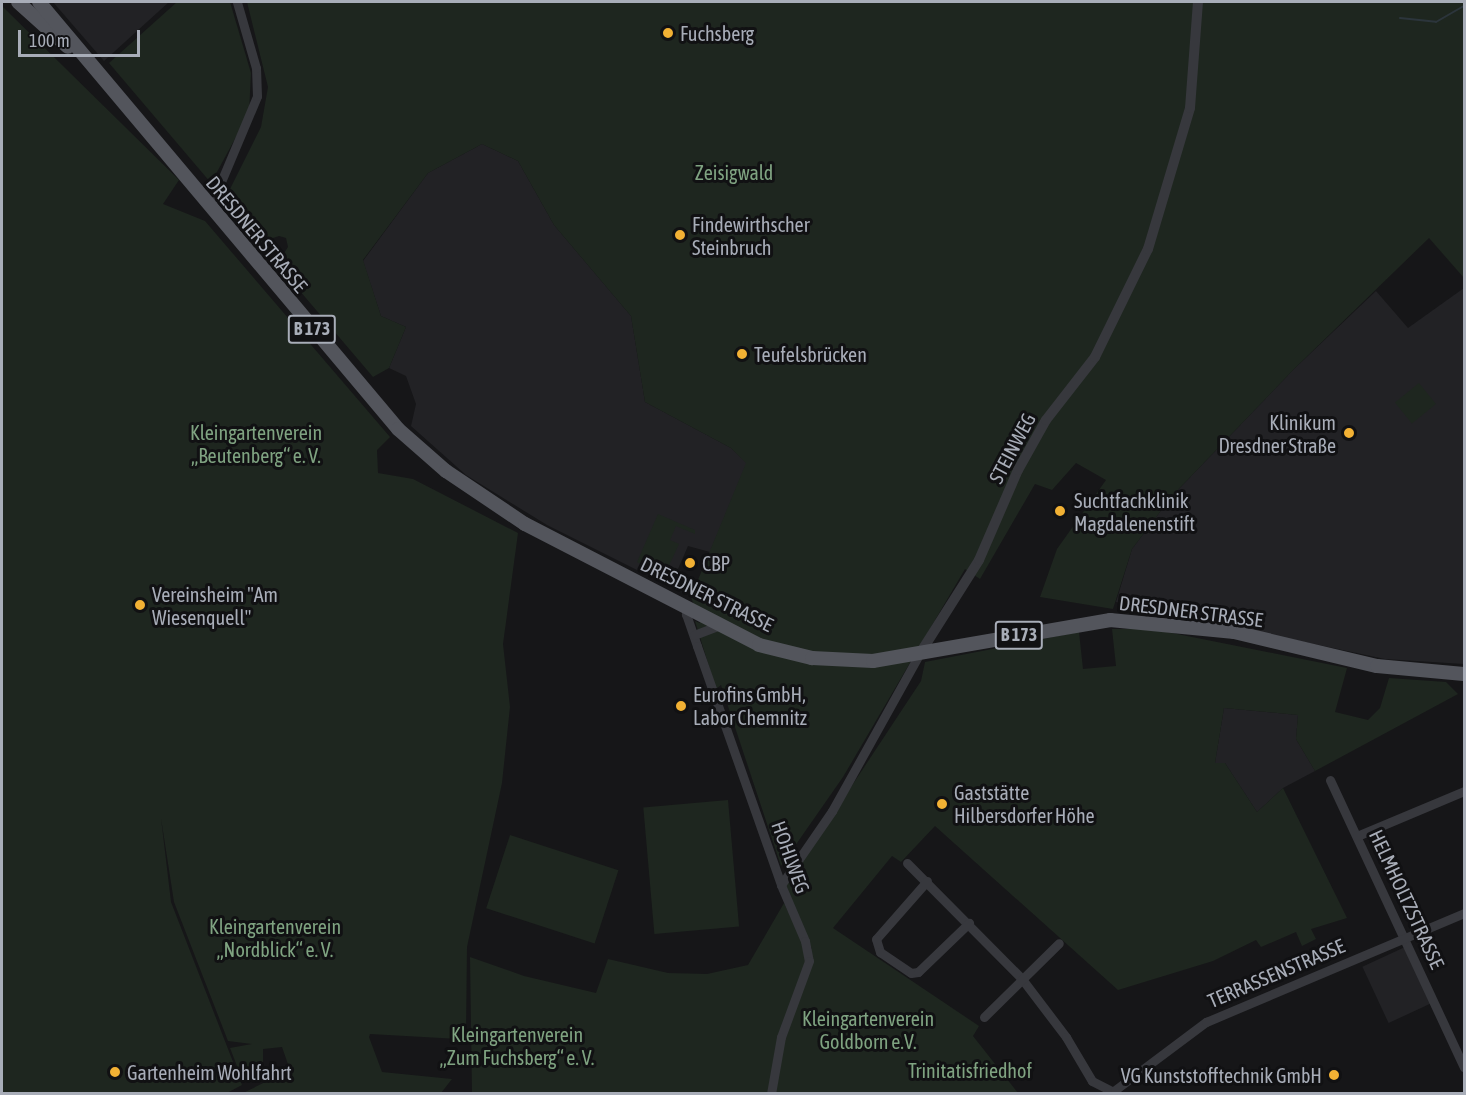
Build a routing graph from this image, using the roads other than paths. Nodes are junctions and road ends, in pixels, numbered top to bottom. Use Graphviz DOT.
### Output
graph roads {
  1 [pos="18,2"];
  2 [pos="39,2"];
  3 [pos="237,2"];
  4 [pos="1198,2"];
  5 [pos="108,86"];
  6 [pos="210,208"];
  7 [pos="689,608"];
  8 [pos="720,625"];
  9 [pos="694,635"];
  10 [pos="919,656"];
  11 [pos="1464,677"];
  12 [pos="1330,780"];
  13 [pos="1464,791"];
  14 [pos="1357,836"];
  15 [pos="907,863"];
  16 [pos="927,881"];
  17 [pos="781,885"];
  18 [pos="1464,913"];
  19 [pos="969,923"];
  20 [pos="1406,938"];
  21 [pos="1059,943"];
  22 [pos="1022,978"];
  23 [pos="984,1017"];
  24 [pos="1464,1067"];
  25 [pos="1116,1092"];
  26 [pos="771,1094"];
  1 -- 5 [label="main road, B 173"];
  2 -- 5 [label="main road, B 173"];
  3 -- 6 [label="street"];
  4 -- 10 [label="street, STEINWEG"];
  5 -- 6 [label="main road, DRESDNER STRASSE / B 173"];
  6 -- 7 [label="main road, DRESDNER STRASSE / B 173"];
  7 -- 8 [label="main road, DRESDNER STRASSE / B 173"];
  7 -- 9 [label="street, HOHLWEG"];
  8 -- 9 [label="street"];
  8 -- 10 [label="main road, DRESDNER STRASSE / B 173"];
  9 -- 17 [label="street, HOHLWEG"];
  10 -- 11 [label="main road, DRESDNER STRASSE / B 173"];
  10 -- 17 [label="street, STEINWEG"];
  12 -- 14 [label="street, HELMHOLTZSTRASSE"];
  13 -- 14 [label="street"];
  14 -- 20 [label="street, HELMHOLTZSTRASSE"];
  15 -- 16 [label="street"];
  16 -- 19 [label="street"];
  16 -- 19 [label="street"];
  17 -- 26 [label="street, HOHLWEG"];
  18 -- 20 [label="street, TERRASSENSTRASSE"];
  19 -- 22 [label="street"];
  20 -- 24 [label="street, HELMHOLTZSTRASSE"];
  20 -- 25 [label="street, TERRASSENSTRASSE"];
  21 -- 22 [label="street"];
  22 -- 23 [label="street"];
  22 -- 25 [label="street"];
}
